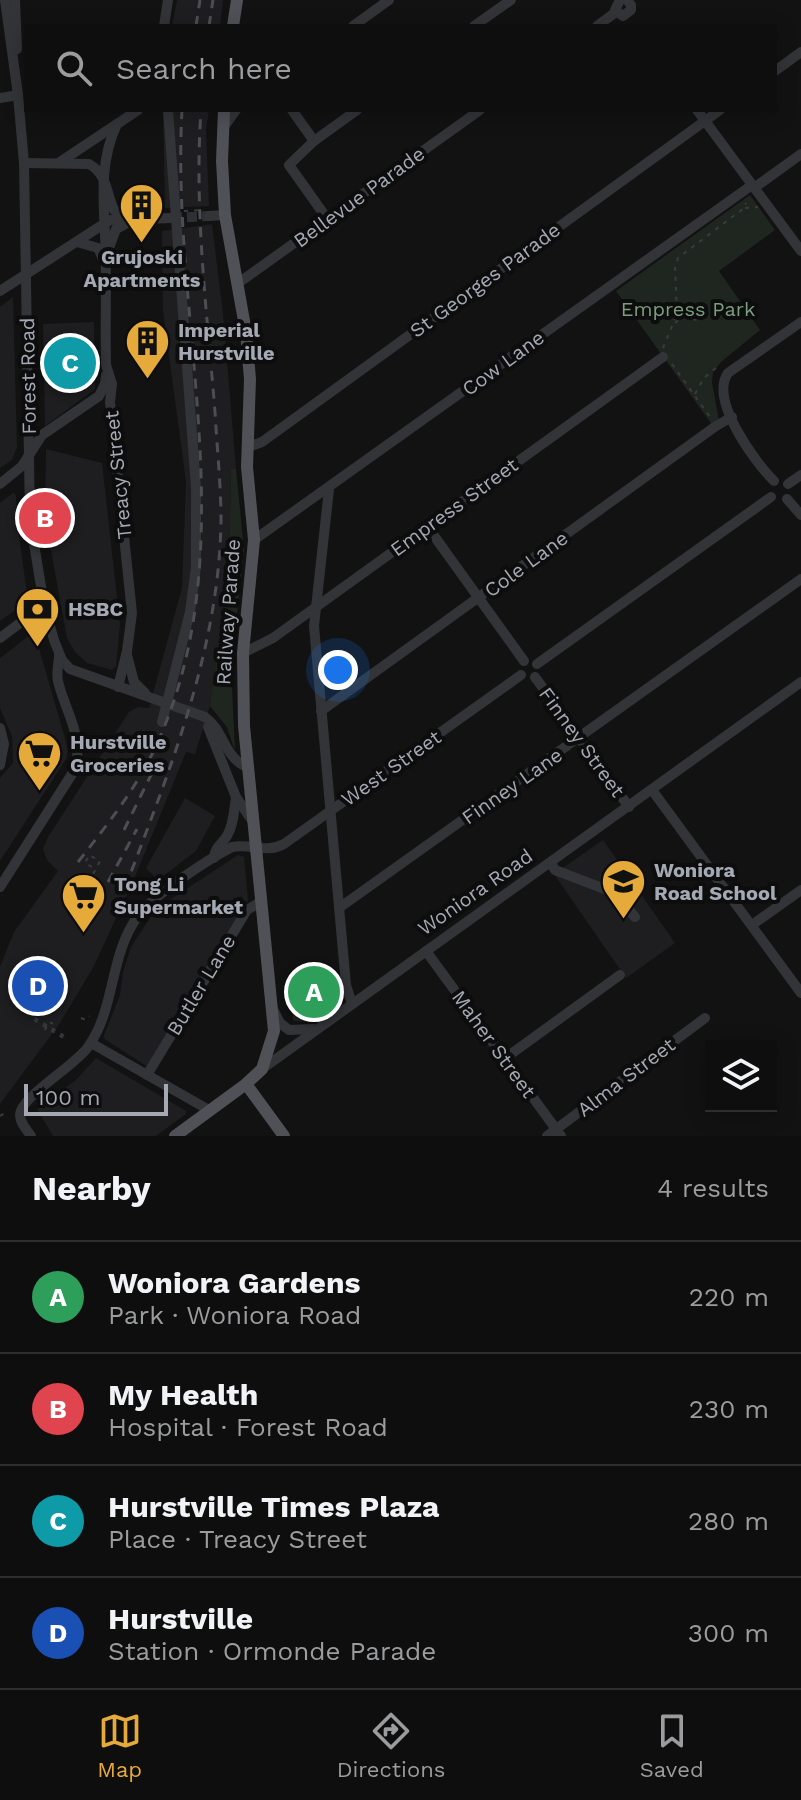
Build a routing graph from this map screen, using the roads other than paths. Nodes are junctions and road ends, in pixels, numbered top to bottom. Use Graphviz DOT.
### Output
graph roads {
  1 [pos="5,0"];
  2 [pos="15,0"];
  3 [pos="168,0"];
  4 [pos="237,0"];
  5 [pos="389,0"];
  6 [pos="511,0"];
  7 [pos="623,2"];
  8 [pos="164,24"];
  9 [pos="233,24"];
  10 [pos="356,24"];
  11 [pos="477,24"];
  12 [pos="599,24"];
  13 [pos="635,24"];
  14 [pos="801,52"];
  15 [pos="777,70"];
  16 [pos="18,95"];
  17 [pos="0,98"];
  18 [pos="135,112"];
  19 [pos="168,112"];
  20 [pos="224,112"];
  21 [pos="235,112"];
  22 [pos="293,112"];
  23 [pos="354,112"];
  24 [pos="477,112"];
  25 [pos="698,112"];
  26 [pos="717,112"];
  27 [pos="705,121"];
  28 [pos="117,124"];
  29 [pos="223,128"];
  30 [pos="22,139"];
  31 [pos="89,141"];
  32 [pos="314,141"];
  33 [pos="107,154"];
  34 [pos="801,154"];
  35 [pos="55,162"];
  36 [pos="24,163"];
  37 [pos="101,176"];
  38 [pos="750,188"];
  39 [pos="173,212"];
  40 [pos="210,213"];
  41 [pos="225,215"];
  42 [pos="135,220"];
  43 [pos="328,220"];
  44 [pos="103,223"];
  45 [pos="77,242"];
  46 [pos="801,251"];
  47 [pos="104,265"];
  48 [pos="27,273"];
  49 [pos="237,284"];
  50 [pos="0,291"];
  51 [pos="801,322"];
  52 [pos="666,356"];
  53 [pos="106,365"];
  54 [pos="732,417"];
  55 [pos="248,447"];
  56 [pos="28,455"];
  57 [pos="801,475"];
  58 [pos="774,481"];
  59 [pos="0,484"];
  60 [pos="788,484"];
  61 [pos="329,489"];
  62 [pos="771,497"];
  63 [pos="787,499"];
  64 [pos="801,515"];
  65 [pos="427,526"];
  66 [pos="254,540"];
  67 [pos="801,579"];
  68 [pos="480,598"];
  69 [pos="44,605"];
  70 [pos="314,609"];
  71 [pos="0,638"];
  72 [pos="127,651"];
  73 [pos="60,653"];
  74 [pos="243,653"];
  75 [pos="524,661"];
  76 [pos="537,664"];
  77 [pos="521,675"];
  78 [pos="535,677"];
  79 [pos="801,682"];
  80 [pos="118,687"];
  81 [pos="153,699"];
  82 [pos="321,711"];
  83 [pos="199,716"];
  84 [pos="162,722"];
  85 [pos="0,728"];
  86 [pos="578,739"];
  87 [pos="0,765"];
  88 [pos="247,767"];
  89 [pos="652,790"];
  90 [pos="236,797"];
  91 [pos="629,807"];
  92 [pos="330,811"];
  93 [pos="253,822"];
  94 [pos="256,849"];
  95 [pos="214,858"];
  96 [pos="551,863"];
  97 [pos="0,887"];
  98 [pos="801,890"];
  99 [pos="262,901"];
  100 [pos="339,908"];
  101 [pos="635,917"];
  102 [pos="752,925"];
  103 [pos="426,951"];
  104 [pos="620,975"];
  105 [pos="801,993"];
  106 [pos="271,1003"];
  107 [pos="352,1004"];
  108 [pos="705,1018"];
  109 [pos="316,1029"];
  110 [pos="91,1043"];
  111 [pos="504,1059"];
  112 [pos="262,1069"];
  113 [pos="147,1075"];
  114 [pos="246,1084"];
  115 [pos="209,1110"];
  116 [pos="555,1134"];
  117 [pos="31,1136"];
  118 [pos="175,1136"];
  119 [pos="284,1136"];
  1 -- 16 [label="street, Forest Road"];
  2 -- 16 [label="street, Forest Road"];
  3 -- 8 [label="street"];
  4 -- 9 [label="main road"];
  5 -- 10 [label="street"];
  6 -- 11 [label="street"];
  7 -- 12 [label="street"];
  7 -- 13 [label="street"];
  14 -- 15 [label="street"];
  16 -- 17 [label="street"];
  16 -- 30 [label="street, Forest Road"];
  18 -- 28 [label="street"];
  19 -- 39 [label="street"];
  20 -- 29 [label="main road, Railway Parade"];
  21 -- 29 [label="street"];
  22 -- 32 [label="street"];
  23 -- 32 [label="street"];
  24 -- 43 [label="street, Bellevue Parade"];
  25 -- 27 [label="street"];
  26 -- 27 [label="street, St Georges Parade"];
  27 -- 38 [label="street"];
  27 -- 55 [label="street, St Georges Parade"];
  28 -- 31 [label="street"];
  28 -- 33 [label="street, Treacy Street"];
  29 -- 41 [label="main road, Railway Parade"];
  30 -- 35 [label="street"];
  30 -- 36 [label="street, Forest Road"];
  31 -- 33 [label="street"];
  31 -- 35 [label="street"];
  32 -- 43 [label="street"];
  33 -- 37 [label="street, Treacy Street"];
  34 -- 38 [label="street, Cow Lane"];
  35 -- 36 [label="street"];
  35 -- 37 [label="street"];
  36 -- 48 [label="street, Forest Road"];
  37 -- 42 [label="street"];
  37 -- 44 [label="street, Treacy Street"];
  38 -- 46 [label="street"];
  38 -- 61 [label="street, Cow Lane"];
  39 -- 42 [label="street"];
  39 -- 84 [label="street"];
  40 -- 41 [label="street"];
  41 -- 49 [label="main road, Railway Parade"];
  42 -- 44 [label="street"];
  42 -- 47 [label="street"];
  43 -- 49 [label="street, Bellevue Parade"];
  44 -- 45 [label="street"];
  44 -- 47 [label="street, Treacy Street"];
  45 -- 47 [label="street"];
  45 -- 48 [label="street"];
  47 -- 53 [label="street, Treacy Street"];
  48 -- 50 [label="street"];
  48 -- 56 [label="street, Forest Road"];
  49 -- 55 [label="main road, Railway Parade"];
  51 -- 54 [label="street"];
  52 -- 65 [label="street, Empress Street"];
  53 -- 56 [label="street"];
  53 -- 72 [label="street, Treacy Street"];
  54 -- 58 [label="street"];
  54 -- 68 [label="street, Cole Lane"];
  55 -- 66 [label="main road, Railway Parade"];
  56 -- 59 [label="street"];
  56 -- 69 [label="street, Forest Road"];
  57 -- 60 [label="street"];
  58 -- 60 [label="street"];
  58 -- 62 [label="street"];
  60 -- 63 [label="street"];
  61 -- 66 [label="street, Cow Lane"];
  61 -- 70 [label="street"];
  62 -- 63 [label="street"];
  62 -- 76 [label="street"];
  63 -- 64 [label="street"];
  65 -- 68 [label="street"];
  65 -- 70 [label="street, Empress Street"];
  66 -- 74 [label="main road, Railway Parade"];
  67 -- 86 [label="street, Finney Lane"];
  68 -- 75 [label="street"];
  68 -- 82 [label="street, Cole Lane"];
  69 -- 71 [label="street"];
  69 -- 73 [label="street, Forest Road"];
  70 -- 74 [label="street, Empress Street"];
  70 -- 82 [label="street"];
  72 -- 80 [label="street, Treacy Street"];
  72 -- 81 [label="street"];
  73 -- 80 [label="street"];
  73 -- 97 [label="street, Forest Road"];
  74 -- 88 [label="main road, Railway Parade"];
  75 -- 76 [label="street"];
  75 -- 77 [label="street"];
  76 -- 78 [label="street"];
  77 -- 78 [label="street"];
  77 -- 92 [label="street, West Street"];
  78 -- 86 [label="street, Finney Street"];
  79 -- 89 [label="street, Woniora Road"];
  80 -- 81 [label="street"];
  81 -- 83 [label="street"];
  82 -- 92 [label="street"];
  83 -- 88 [label="street"];
  83 -- 90 [label="street"];
  85 -- 87 [label="street"];
  86 -- 91 [label="street, Finney Street"];
  86 -- 100 [label="street, Finney Lane"];
  88 -- 93 [label="main road, Railway Parade"];
  89 -- 91 [label="street, Woniora Road"];
  89 -- 102 [label="street"];
  90 -- 93 [label="street"];
  90 -- 95 [label="street"];
  91 -- 96 [label="street, Woniora Road"];
  92 -- 94 [label="street, West Street"];
  92 -- 100 [label="street"];
  93 -- 94 [label="main road, Railway Parade"];
  94 -- 95 [label="street, West Street"];
  94 -- 99 [label="main road, Railway Parade"];
  95 -- 110 [label="street"];
  96 -- 101 [label="street"];
  96 -- 103 [label="street, Woniora Road"];
  98 -- 102 [label="street"];
  99 -- 106 [label="main road, Railway Parade"];
  99 -- 113 [label="street, Butler Lane"];
  100 -- 107 [label="street"];
  102 -- 105 [label="street"];
  103 -- 107 [label="street, Woniora Road"];
  103 -- 111 [label="street, Maher Street"];
  104 -- 111 [label="street"];
  106 -- 109 [label="street"];
  106 -- 112 [label="main road, Railway Parade"];
  107 -- 109 [label="street, Woniora Road"];
  108 -- 116 [label="street, Alma Street"];
  109 -- 112 [label="street, Woniora Road"];
  110 -- 113 [label="street"];
  110 -- 117 [label="street"];
  111 -- 116 [label="street, Maher Street"];
  112 -- 114 [label="main road, Woniora Road"];
  113 -- 115 [label="street"];
  114 -- 115 [label="main road, Woniora Road"];
  114 -- 119 [label="main road"];
  115 -- 118 [label="main road, Woniora Road"];
}
